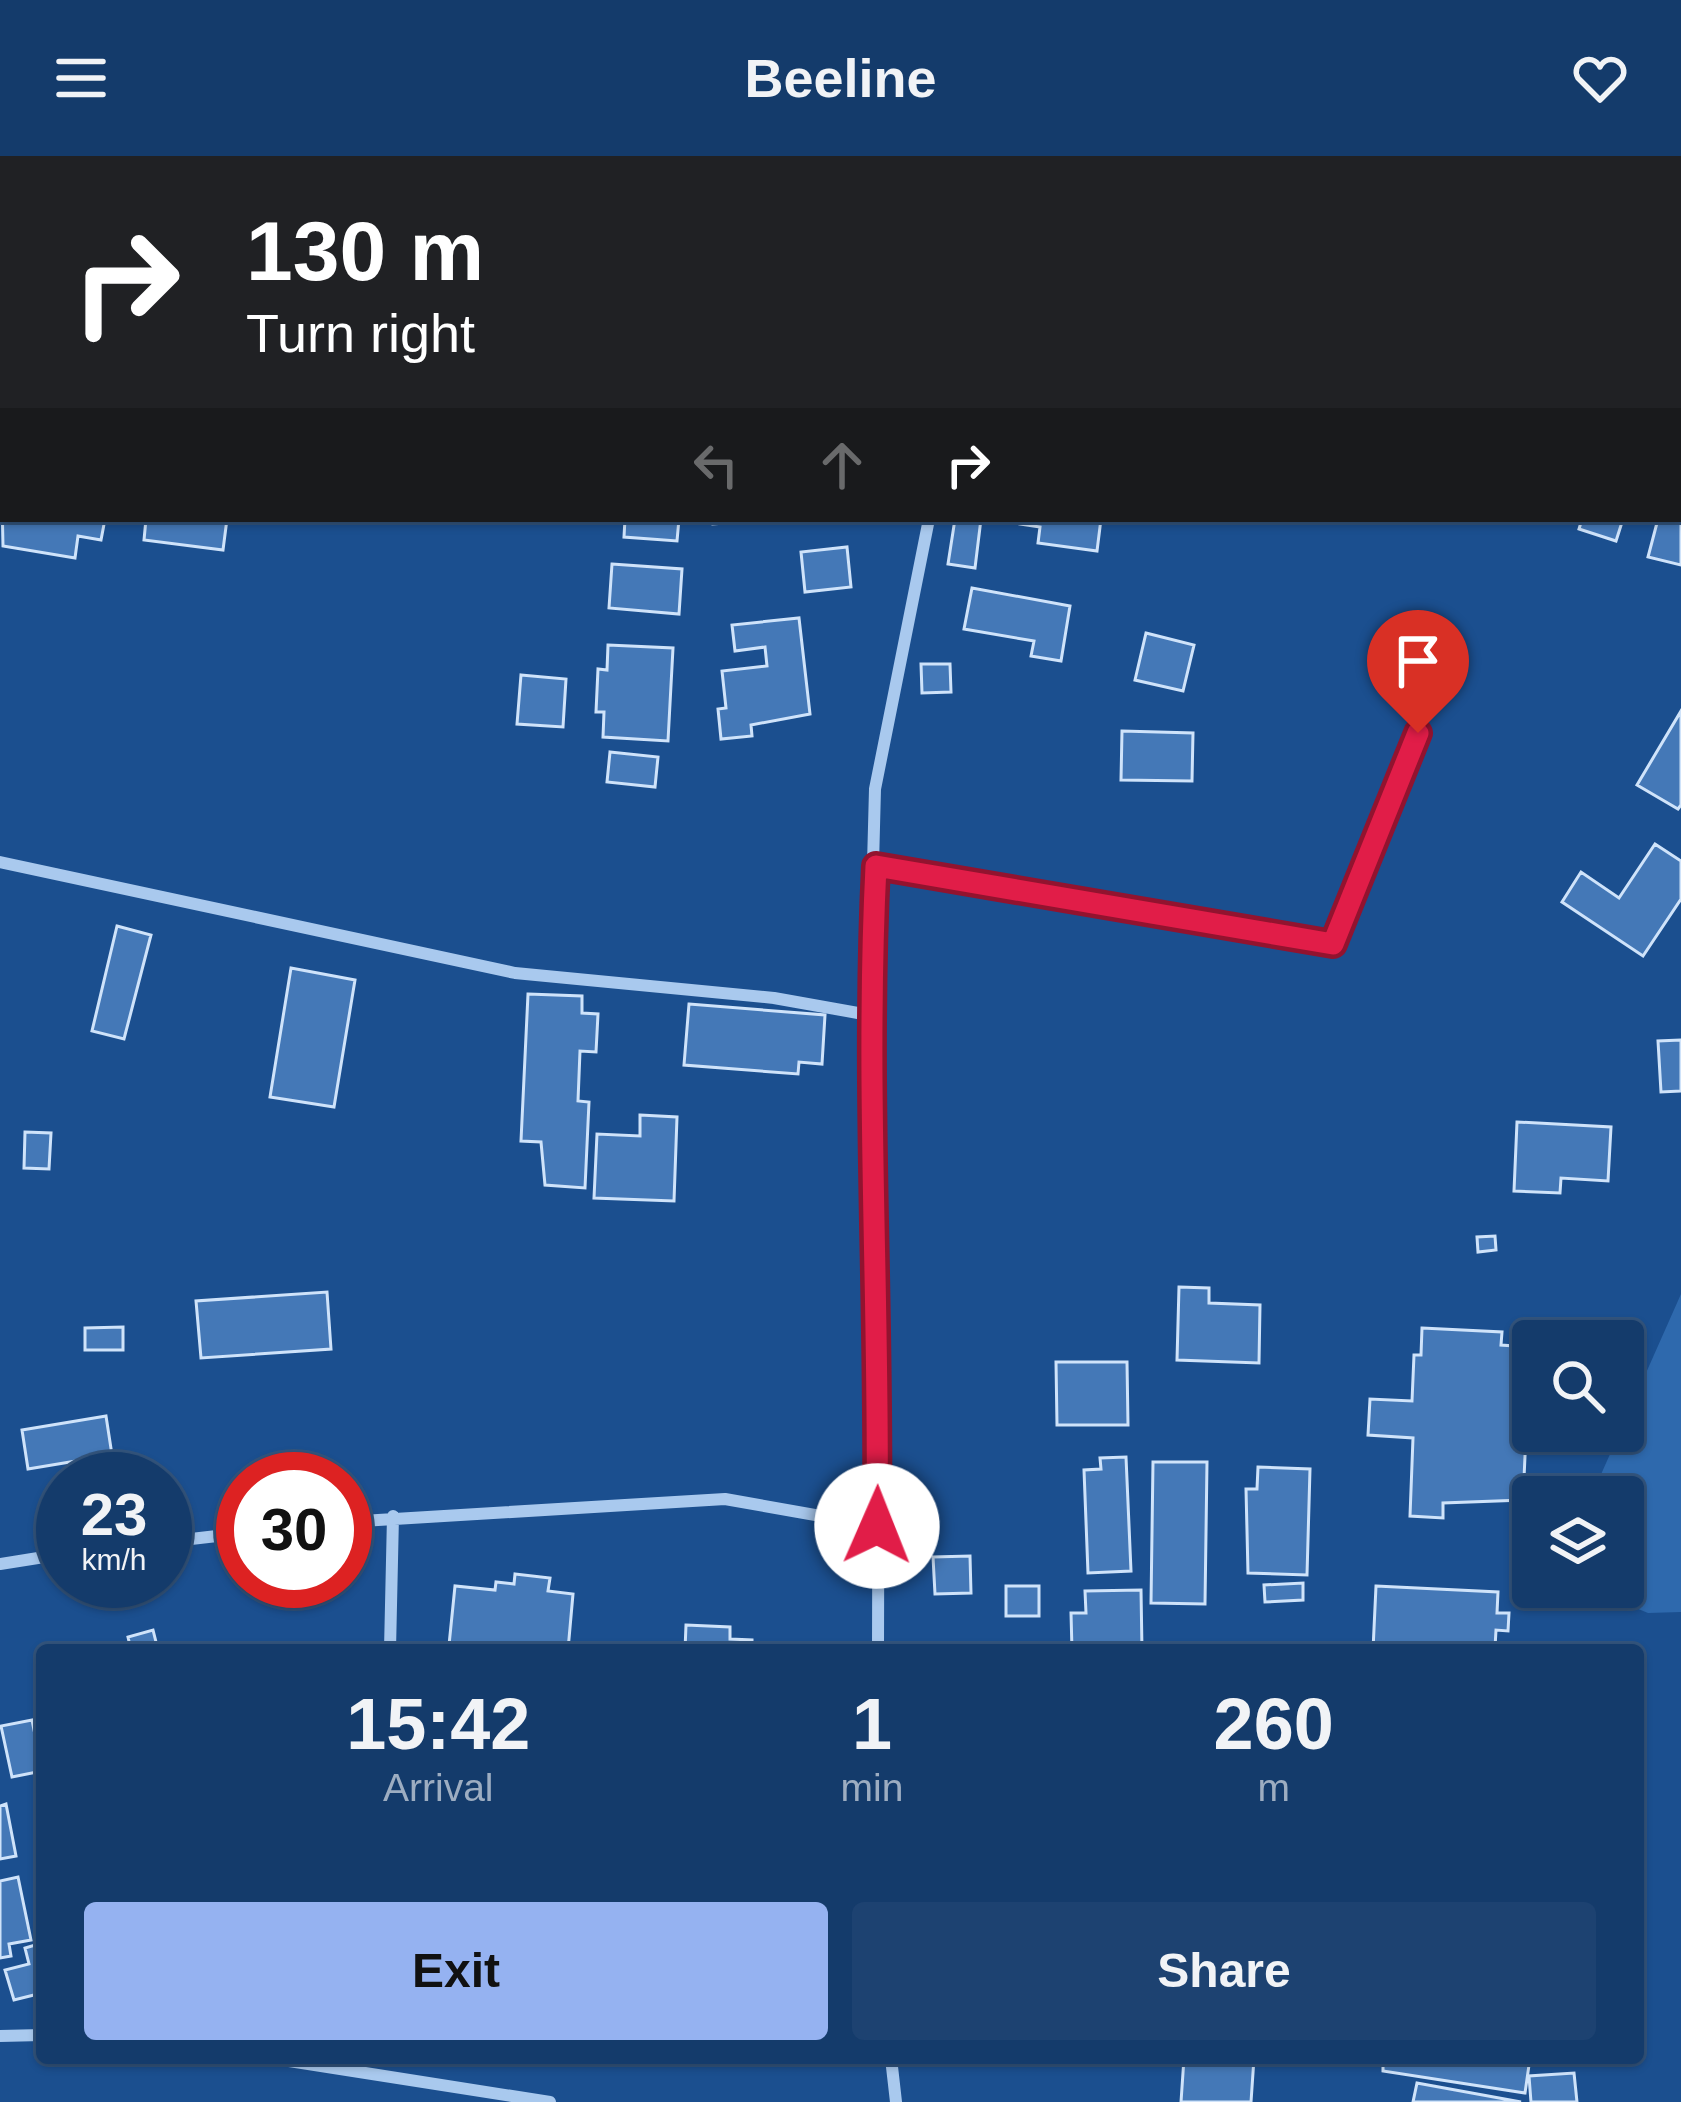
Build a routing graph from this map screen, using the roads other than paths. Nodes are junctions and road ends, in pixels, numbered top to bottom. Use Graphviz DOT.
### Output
graph roads {
  1 [pos="928,522"];
  2 [pos="1418,733"];
  3 [pos="0,862"];
  4 [pos="876,866"];
  5 [pos="869,1015"];
  6 [pos="393,1516"];
  7 [pos="372,1519"];
  8 [pos="877,1526"];
  9 [pos="36,1558"];
  10 [pos="0,1564"];
  11 [pos="390,1644"];
  12 [pos="878,1644"];
  13 [pos="36,2035"];
  14 [pos="0,2036"];
  15 [pos="307,2064"];
  16 [pos="375,2064"];
  17 [pos="892,2064"];
  18 [pos="375,2075"];
  19 [pos="550,2102"];
  20 [pos="896,2102"];
  1 -- 4 [label="street"];
  2 -- 4 [label="street"];
  3 -- 5 [label="street"];
  4 -- 5 [label="street"];
  5 -- 8 [label="street"];
  6 -- 7 [label="street"];
  6 -- 8 [label="street"];
  6 -- 11 [label="street"];
  8 -- 12 [label="street"];
  9 -- 10 [label="street"];
  13 -- 14 [label="street"];
  15 -- 18 [label="street"];
  16 -- 18 [label="street"];
  17 -- 20 [label="street"];
  18 -- 19 [label="street"];
}
